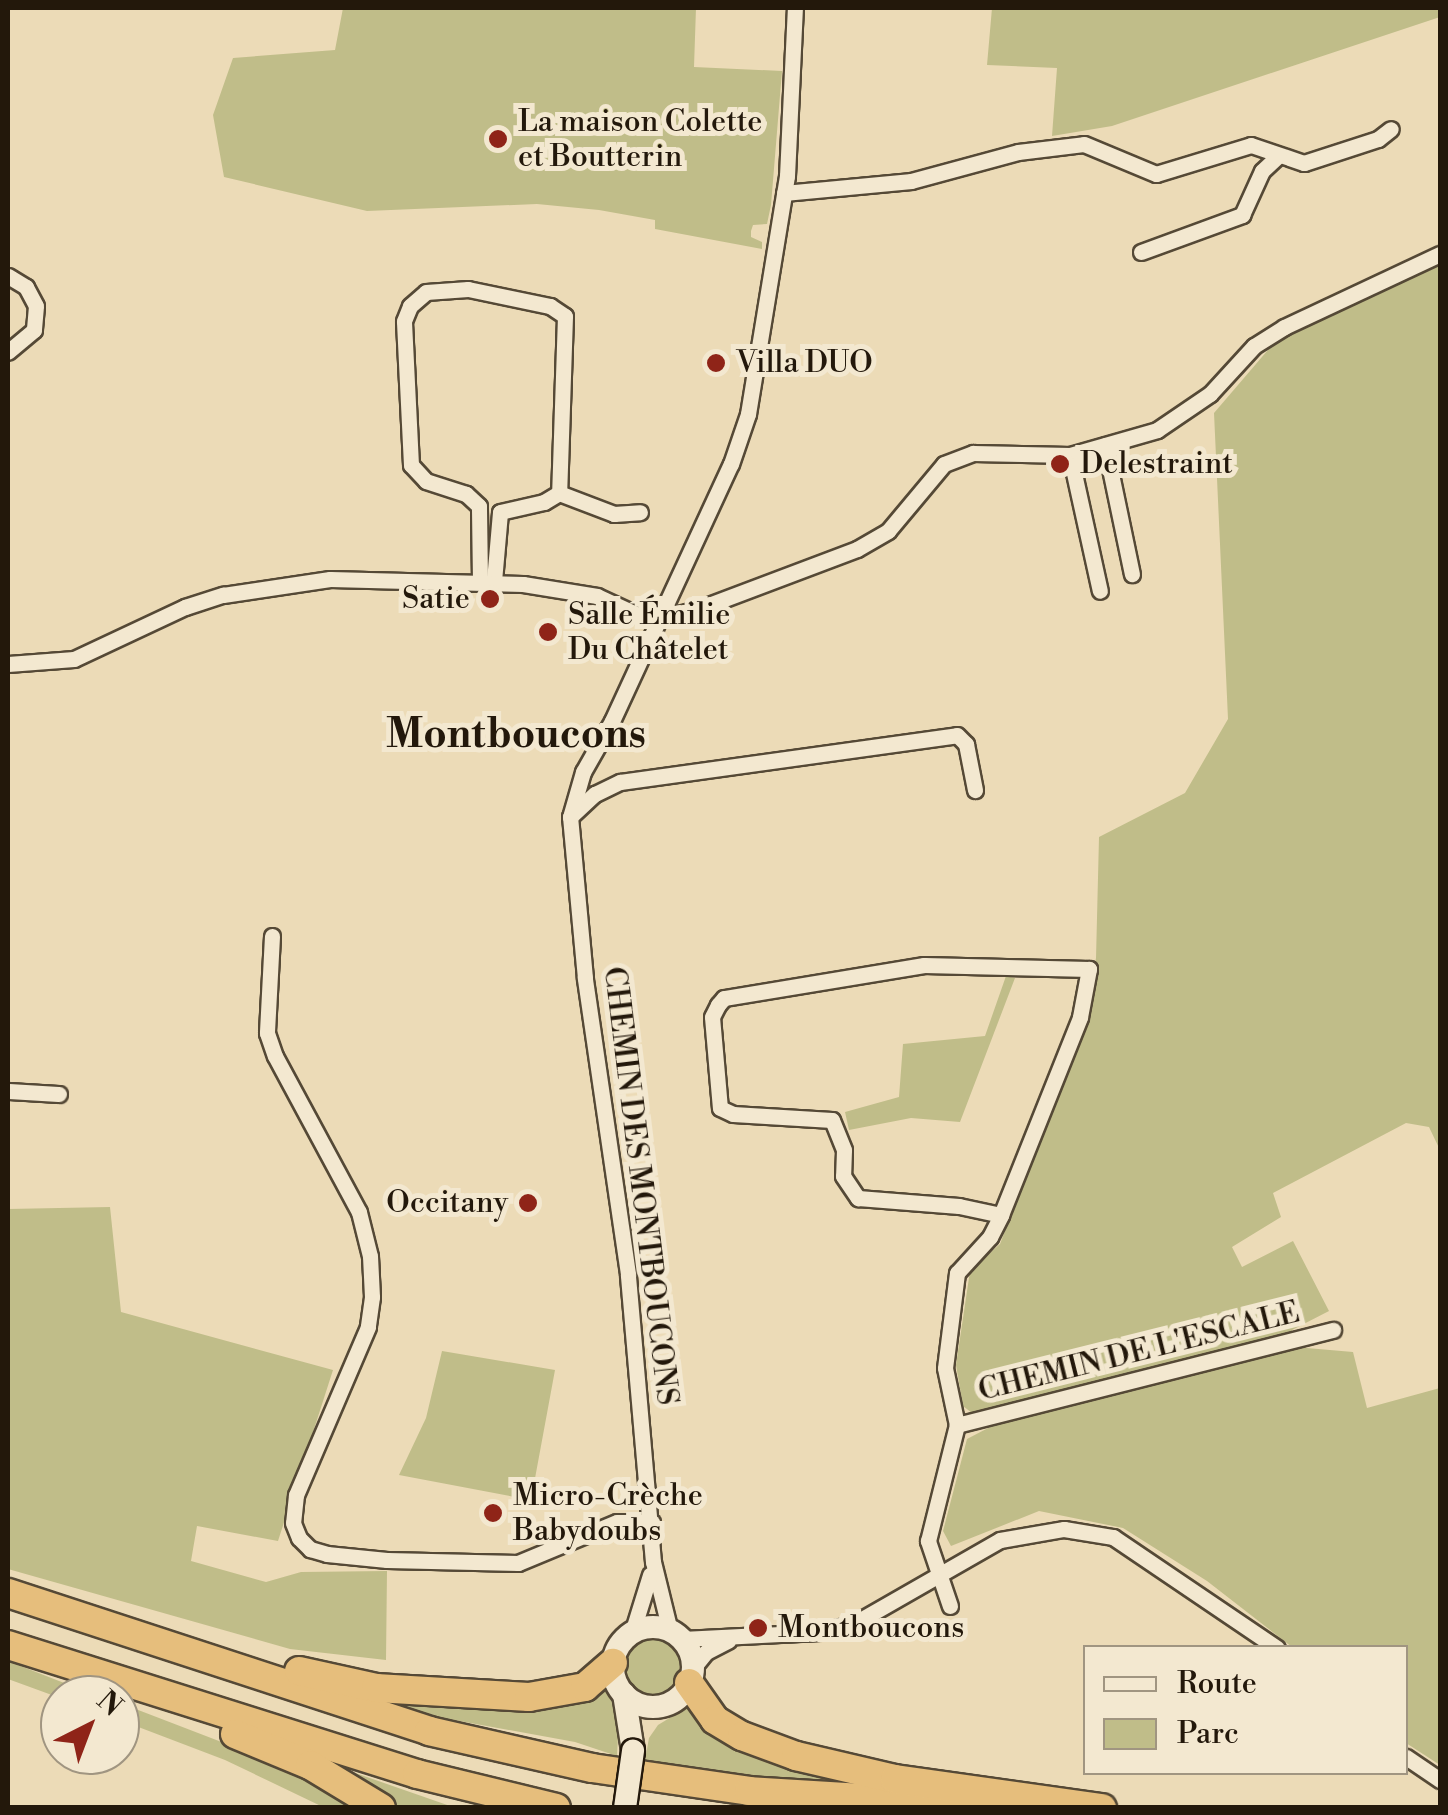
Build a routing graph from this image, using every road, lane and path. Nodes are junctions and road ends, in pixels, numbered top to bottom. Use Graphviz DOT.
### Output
graph roads {
  1 [pos="795,8"];
  2 [pos="1391,129"];
  3 [pos="1279,155"];
  4 [pos="784,193"];
  5 [pos="1142,252"];
  6 [pos="1440,254"];
  7 [pos="8,276"];
  8 [pos="8,352"];
  9 [pos="1105,445"];
  10 [pos="1070,455"];
  11 [pos="559,493"];
  12 [pos="640,512"];
  13 [pos="1132,574"];
  14 [pos="487,581"];
  15 [pos="1100,592"];
  16 [pos="658,618"];
  17 [pos="8,664"];
  18 [pos="975,790"];
  19 [pos="570,816"];
  20 [pos="272,936"];
  21 [pos="8,1091"];
  22 [pos="59,1094"];
  23 [pos="1001,1215"];
  24 [pos="1334,1330"];
  25 [pos="958,1424"];
  26 [pos="652,1522"];
  27 [pos="653,1562"];
  28 [pos="936,1574"];
  29 [pos="8,1594"];
  30 [pos="950,1606"];
  31 [pos="84,1618"];
  32 [pos="632,1633"];
  33 [pos="676,1635"];
  34 [pos="736,1638"];
  35 [pos="8,1644"];
  36 [pos="1273,1645"];
  37 [pos="613,1663"];
  38 [pos="67,1664"];
  39 [pos="691,1676"];
  40 [pos="624,1694"];
  41 [pos="664,1705"];
  42 [pos="633,1750"];
  43 [pos="1408,1757"];
  44 [pos="1440,1780"];
  45 [pos="381,1808"];
  46 [pos="556,1808"];
  47 [pos="625,1808"];
  48 [pos="1024,1808"];
  49 [pos="1102,1808"];
  1 -- 4 [label="street, CHEMIN DES MONTBOUCONS"];
  2 -- 3 [label="street"];
  3 -- 4 [label="street"];
  3 -- 5 [label="street"];
  4 -- 16 [label="street, CHEMIN DES MONTBOUCONS"];
  6 -- 9 [label="street"];
  7 -- 8 [label="street"];
  9 -- 10 [label="street"];
  9 -- 13 [label="street"];
  10 -- 15 [label="street"];
  10 -- 16 [label="street"];
  11 -- 12 [label="street"];
  11 -- 14 [label="street"];
  11 -- 14 [label="street"];
  14 -- 16 [label="street"];
  14 -- 17 [label="street"];
  16 -- 19 [label="street, CHEMIN DES MONTBOUCONS"];
  18 -- 19 [label="street"];
  19 -- 26 [label="street, CHEMIN DES MONTBOUCONS"];
  20 -- 26 [label="street"];
  21 -- 22 [label="street"];
  23 -- 23 [label="street"];
  23 -- 25 [label="street"];
  24 -- 25 [label="street, CHEMIN DE L'ESCALE"];
  25 -- 28 [label="street"];
  26 -- 27 [label="street, CHEMIN DES MONTBOUCONS"];
  27 -- 32 [label="street, CHEMIN DES MONTBOUCONS"];
  27 -- 33 [label="street, CHEMIN DES MONTBOUCONS"];
  28 -- 30 [label="street"];
  28 -- 34 [label="street"];
  28 -- 36 [label="street"];
  29 -- 31 [label="highway"];
  31 -- 37 [label="highway"];
  31 -- 48 [label="highway"];
  32 -- 33 [label="street"];
  32 -- 37 [label="street"];
  33 -- 34 [label="street"];
  33 -- 39 [label="street"];
  34 -- 39 [label="street"];
  35 -- 38 [label="highway"];
  37 -- 40 [label="street"];
  38 -- 45 [label="highway"];
  38 -- 46 [label="highway"];
  39 -- 41 [label="street"];
  39 -- 49 [label="highway"];
  40 -- 41 [label="street"];
  40 -- 42 [label="street"];
  41 -- 42 [label="street"];
  42 -- 47 [label="street, bridge"];
  43 -- 44 [label="street"];
}
